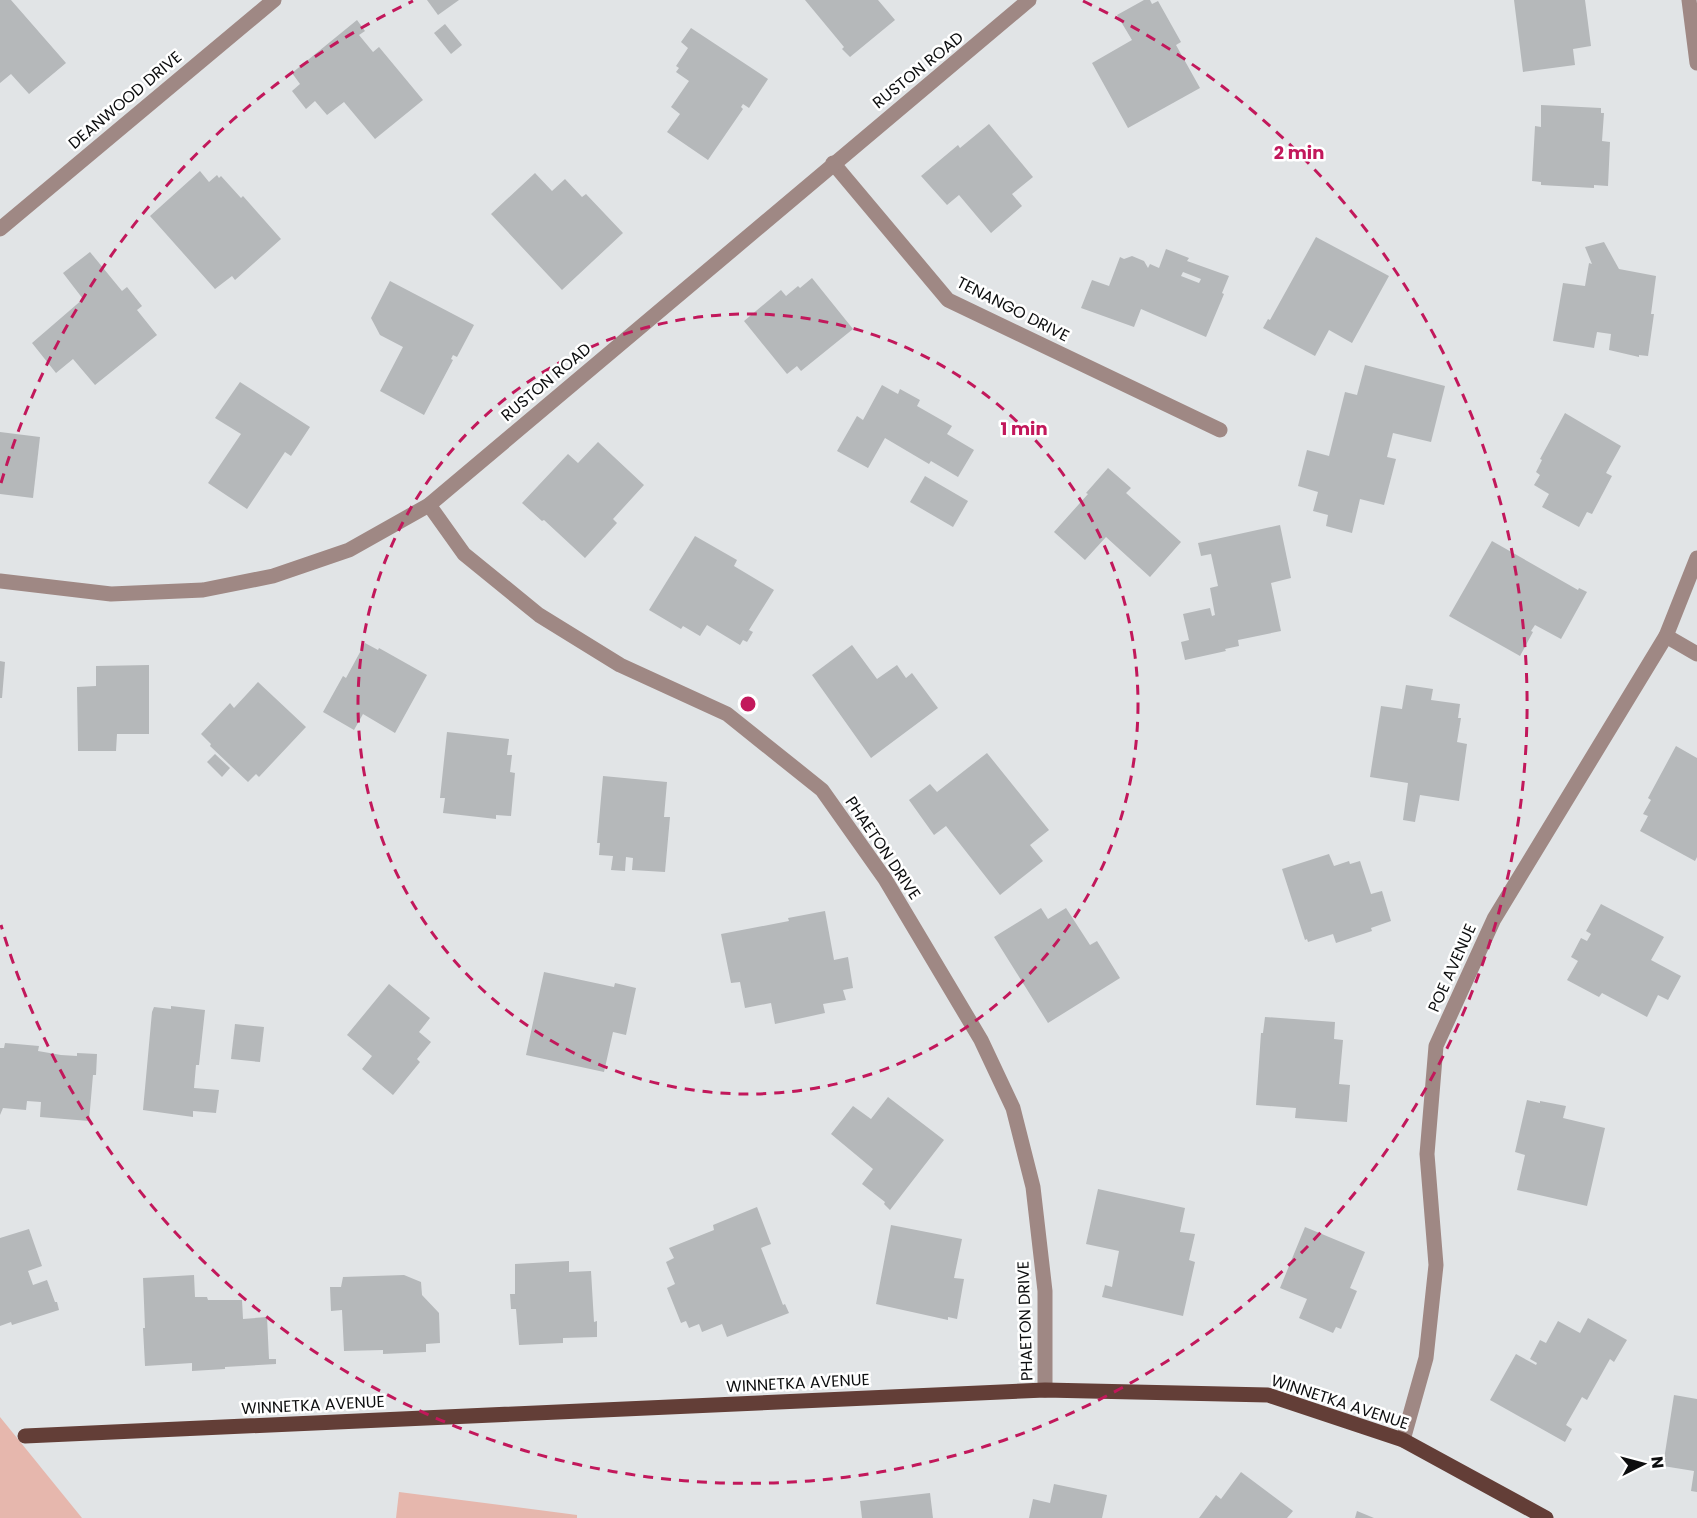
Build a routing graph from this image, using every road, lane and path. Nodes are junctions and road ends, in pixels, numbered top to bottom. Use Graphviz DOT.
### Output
graph roads {
  1 [pos="274,0"];
  2 [pos="1029,0"];
  3 [pos="1689,0"];
  4 [pos="1697,63"];
  5 [pos="833,163"];
  6 [pos="0,229"];
  7 [pos="1220,430"];
  8 [pos="429,505"];
  9 [pos="1697,558"];
  10 [pos="0,581"];
  11 [pos="1666,636"];
  12 [pos="1697,654"];
  13 [pos="1045,1390"];
  14 [pos="25,1436"];
  15 [pos="1402,1440"];
  16 [pos="1546,1518"];
  1 -- 6 [label="street, DEANWOOD DRIVE"];
  2 -- 5 [label="street, RUSTON ROAD"];
  3 -- 4 [label="street"];
  5 -- 7 [label="street, TENANGO DRIVE"];
  5 -- 8 [label="street, RUSTON ROAD"];
  8 -- 10 [label="street, RUSTON ROAD"];
  8 -- 13 [label="street, PHAETON DRIVE"];
  9 -- 11 [label="street, POE AVENUE"];
  11 -- 12 [label="street"];
  11 -- 15 [label="street, POE AVENUE"];
  13 -- 14 [label="main road, WINNETKA AVENUE"];
  13 -- 15 [label="main road, WINNETKA AVENUE"];
  15 -- 16 [label="main road, WINNETKA AVENUE"];
}
